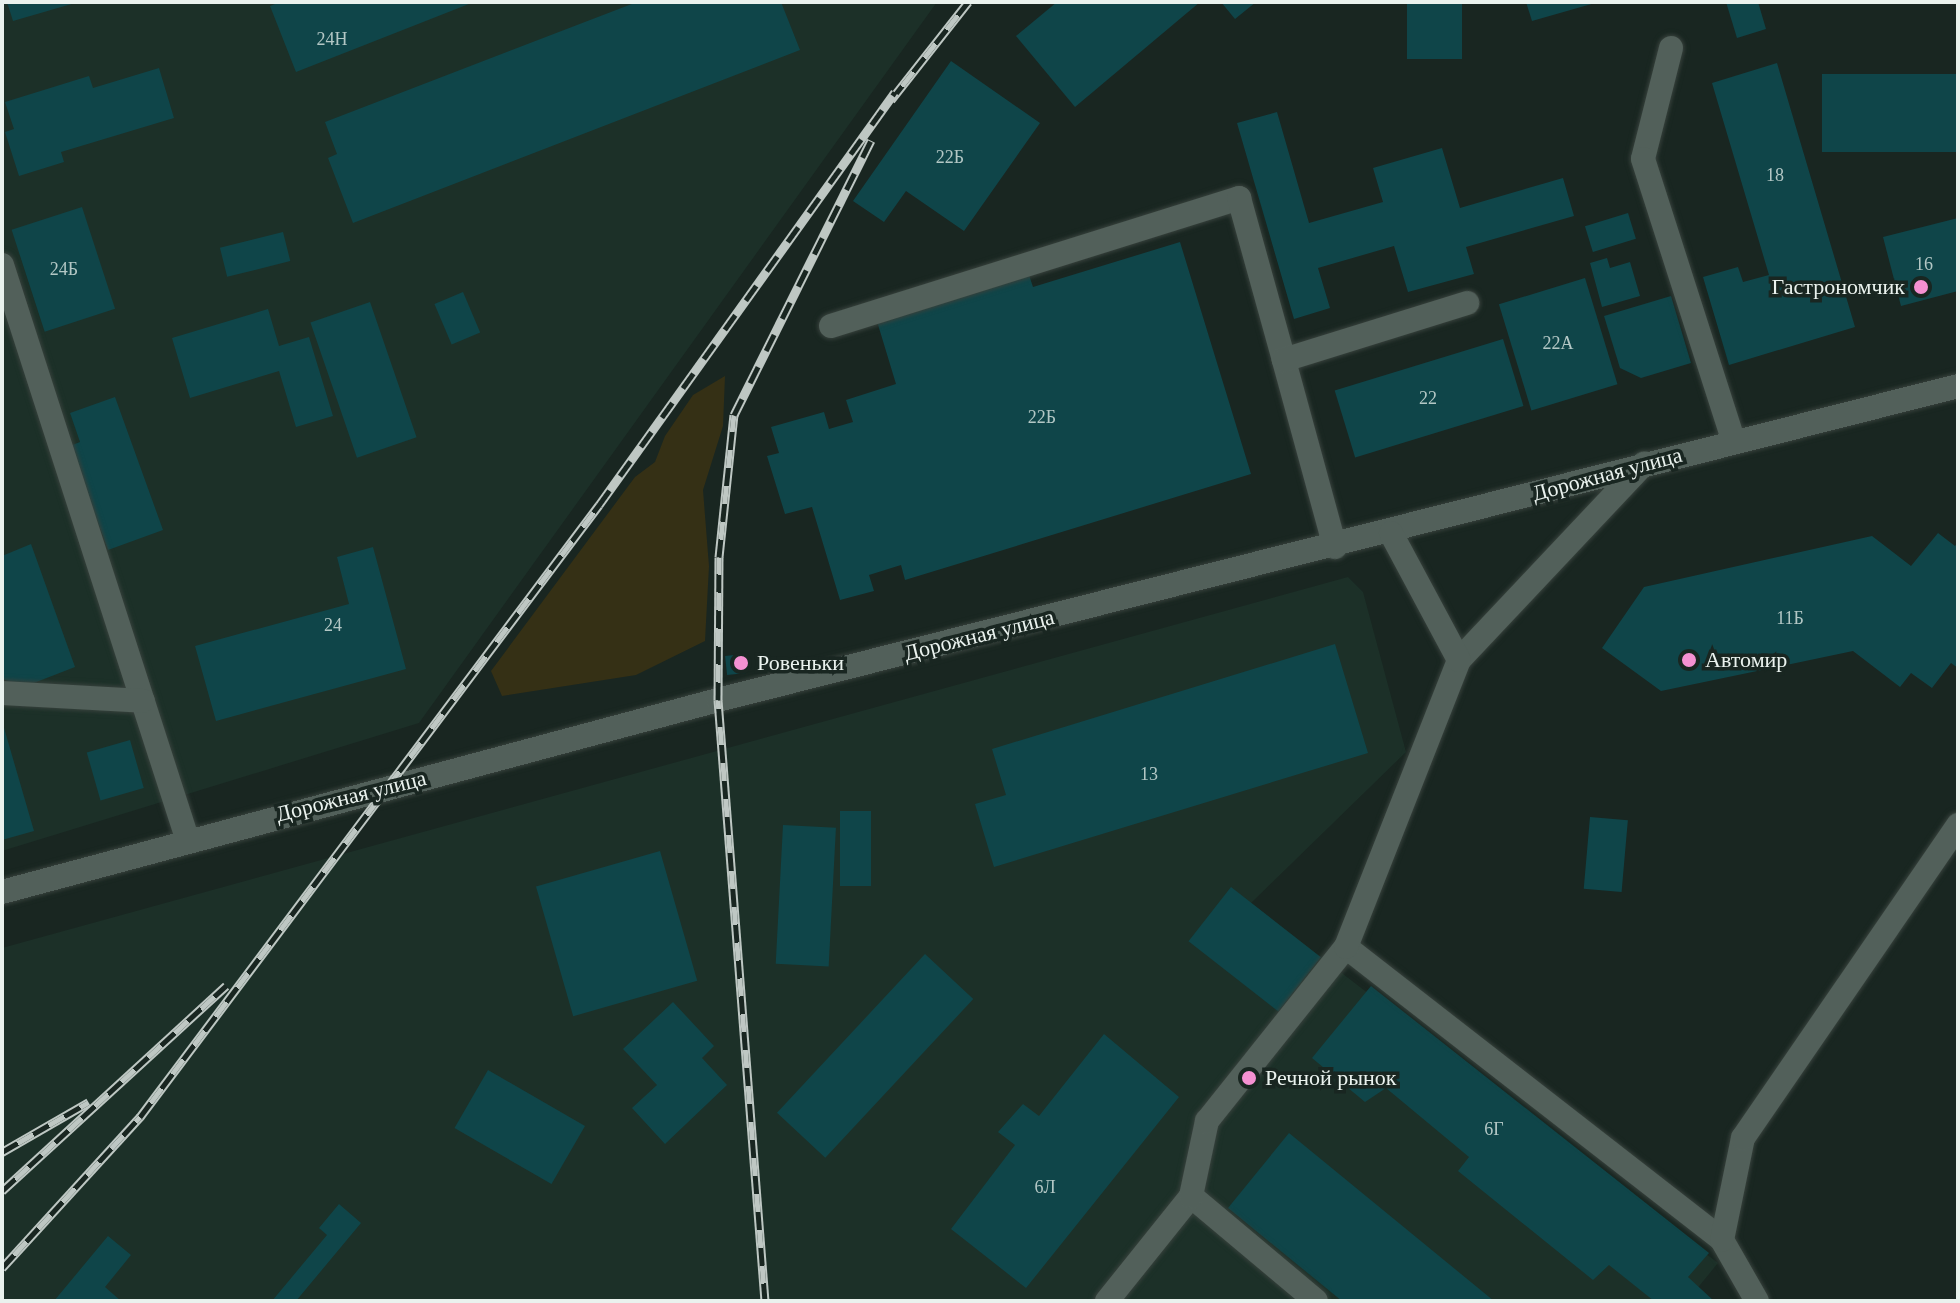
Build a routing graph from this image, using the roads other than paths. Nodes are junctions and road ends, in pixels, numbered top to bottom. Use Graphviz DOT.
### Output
graph roads {
  1 [pos="1671,48"];
  2 [pos="2,265"];
  3 [pos="1467,303"];
  4 [pos="831,326"];
  5 [pos="1284,360"];
  6 [pos="1958,386"];
  7 [pos="1733,440"];
  8 [pos="1644,464"];
  9 [pos="1391,533"];
  10 [pos="1335,547"];
  11 [pos="1459,660"];
  12 [pos="2,693"];
  13 [pos="143,701"];
  14 [pos="1958,825"];
  15 [pos="187,838"];
  16 [pos="2,892"];
  17 [pos="1346,947"];
  18 [pos="1191,1196"];
  19 [pos="1722,1240"];
  20 [pos="1107,1301"];
  21 [pos="1316,1301"];
  22 [pos="1757,1301"];
  1 -- 7 [label="street"];
  2 -- 13 [label="street"];
  3 -- 5 [label="street"];
  4 -- 5 [label="street"];
  5 -- 10 [label="street"];
  6 -- 7 [label="street, Дорожная улица"];
  7 -- 8 [label="street, Дорожная улица"];
  8 -- 9 [label="street, Дорожная улица"];
  8 -- 11 [label="street"];
  9 -- 10 [label="street, Дорожная улица"];
  9 -- 11 [label="street"];
  10 -- 15 [label="street, Дорожная улица"];
  11 -- 17 [label="street"];
  12 -- 13 [label="street"];
  13 -- 15 [label="street"];
  14 -- 19 [label="street"];
  15 -- 16 [label="street, Дорожная улица"];
  17 -- 18 [label="street"];
  17 -- 19 [label="street"];
  18 -- 20 [label="street"];
  18 -- 21 [label="street"];
  19 -- 22 [label="street"];
}
